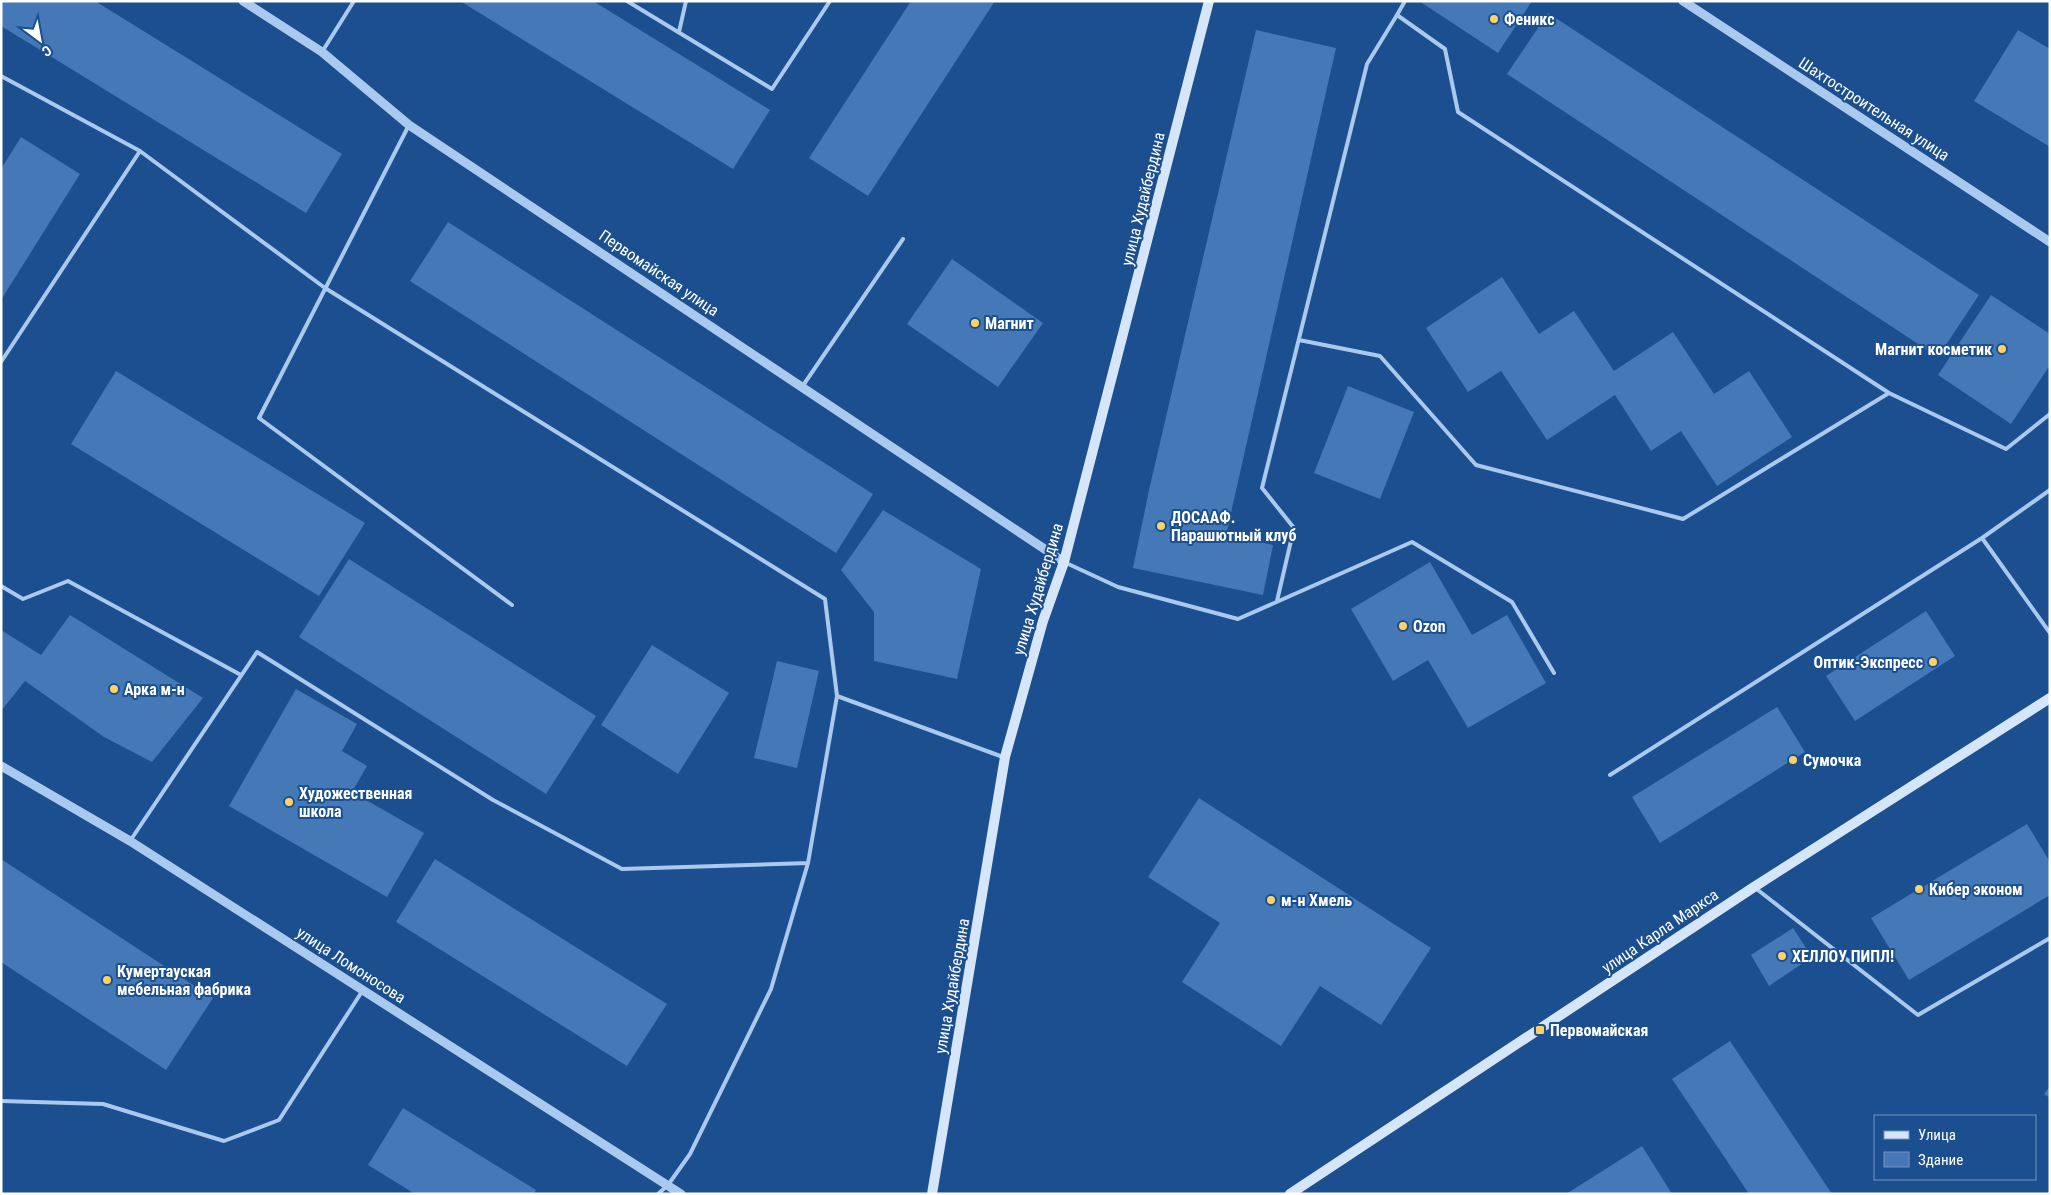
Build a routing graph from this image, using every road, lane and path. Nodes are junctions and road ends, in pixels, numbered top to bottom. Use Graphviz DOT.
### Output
graph roads {
  1 [pos="243,1"];
  2 [pos="354,1"];
  3 [pos="627,1"];
  4 [pos="686,1"];
  5 [pos="830,1"];
  6 [pos="1209,1"];
  7 [pos="1405,1"];
  8 [pos="1683,1"];
  9 [pos="1397,15"];
  10 [pos="679,32"];
  11 [pos="322,52"];
  12 [pos="1,76"];
  13 [pos="409,125"];
  14 [pos="140,151"];
  15 [pos="904,239"];
  16 [pos="2050,242"];
  17 [pos="325,288"];
  18 [pos="1299,340"];
  19 [pos="1,362"];
  20 [pos="802,387"];
  21 [pos="1889,393"];
  22 [pos="2050,414"];
  23 [pos="2050,490"];
  24 [pos="1982,538"];
  25 [pos="1064,562"];
  26 [pos="1,586"];
  27 [pos="1278,602"];
  28 [pos="512,605"];
  29 [pos="2050,633"];
  30 [pos="1554,673"];
  31 [pos="241,675"];
  32 [pos="838,696"];
  33 [pos="2050,698"];
  34 [pos="1006,757"];
  35 [pos="1,766"];
  36 [pos="1610,775"];
  37 [pos="130,841"];
  38 [pos="808,863"];
  39 [pos="1754,887"];
  40 [pos="2050,938"];
  41 [pos="363,990"];
  42 [pos="1,1102"];
  43 [pos="668,1185"];
  44 [pos="658,1194"];
  45 [pos="681,1194"];
  46 [pos="932,1194"];
  47 [pos="1290,1194"];
  1 -- 11 [label="street, Первомайская улица"];
  2 -- 11 [label="lane"];
  3 -- 10 [label="lane"];
  4 -- 10 [label="lane"];
  5 -- 10 [label="lane"];
  6 -- 25 [label="main road, улица Худайбердина"];
  7 -- 9 [label="lane"];
  8 -- 16 [label="street, Шахтостроительная улица"];
  9 -- 18 [label="lane"];
  9 -- 21 [label="lane"];
  11 -- 13 [label="street, Первомайская улица"];
  12 -- 14 [label="lane"];
  13 -- 17 [label="lane"];
  13 -- 20 [label="street, Первомайская улица"];
  14 -- 17 [label="lane"];
  14 -- 19 [label="lane"];
  15 -- 20 [label="lane"];
  17 -- 28 [label="lane"];
  17 -- 32 [label="lane"];
  18 -- 21 [label="lane"];
  18 -- 27 [label="lane"];
  20 -- 25 [label="street, Первомайская улица"];
  21 -- 22 [label="lane"];
  23 -- 24 [label="lane"];
  24 -- 29 [label="lane"];
  24 -- 36 [label="lane"];
  25 -- 27 [label="lane"];
  25 -- 34 [label="main road, улица Худайбердина"];
  26 -- 31 [label="lane"];
  27 -- 30 [label="lane"];
  31 -- 37 [label="lane"];
  31 -- 38 [label="lane"];
  32 -- 34 [label="lane"];
  32 -- 38 [label="lane"];
  33 -- 39 [label="main road, улица Карла Маркса"];
  34 -- 46 [label="main road, улица Худайбердина"];
  35 -- 37 [label="street, улица Ломоносова"];
  37 -- 41 [label="street, улица Ломоносова"];
  38 -- 43 [label="lane"];
  39 -- 40 [label="lane"];
  39 -- 47 [label="main road, улица Карла Маркса"];
  41 -- 42 [label="lane"];
  41 -- 43 [label="street, улица Ломоносова"];
  43 -- 44 [label="lane"];
  43 -- 45 [label="street, улица Ломоносова"];
}
